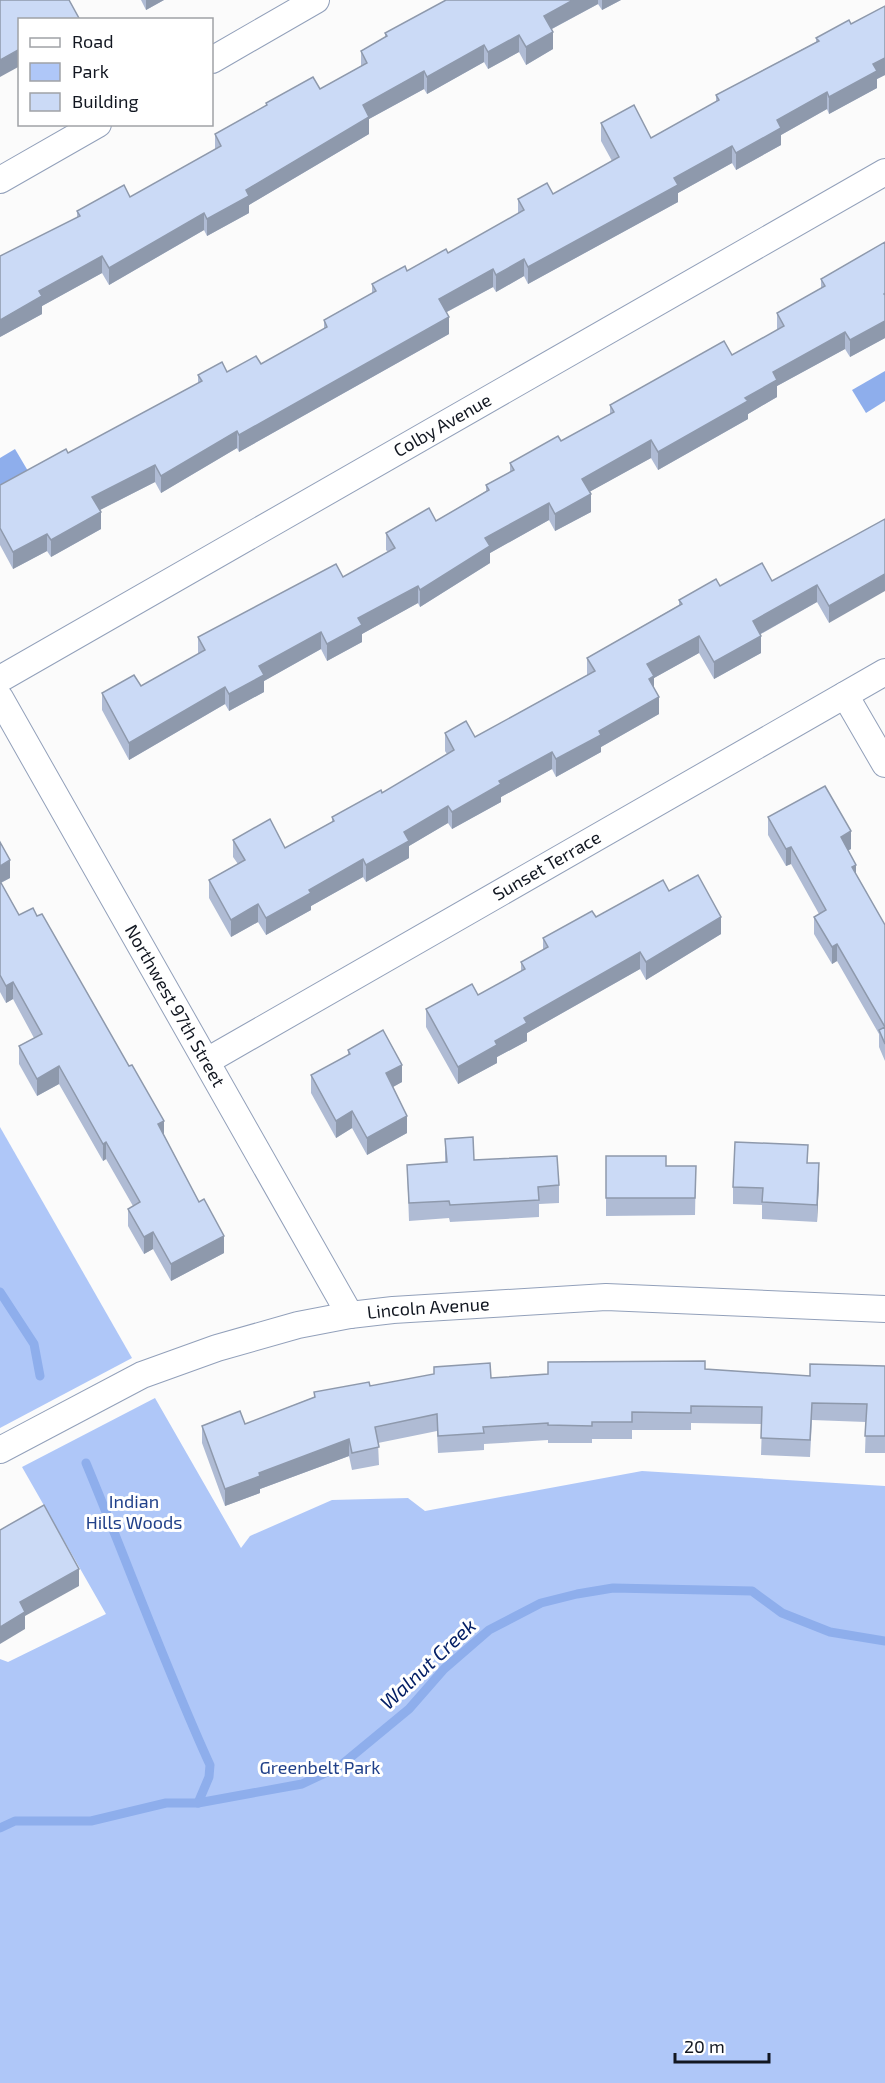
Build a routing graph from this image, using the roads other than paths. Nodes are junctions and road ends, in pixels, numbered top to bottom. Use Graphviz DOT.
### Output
graph roads {
  1 [pos="316,0"];
  2 [pos="213,59"];
  3 [pos="94,126"];
  4 [pos="885,172"];
  5 [pos="0,180"];
  6 [pos="885,672"];
  7 [pos="0,679"];
  8 [pos="845,695"];
  9 [pos="0,698"];
  10 [pos="885,765"];
  11 [pos="207,1061"];
  12 [pos="885,1309"];
  13 [pos="350,1315"];
  14 [pos="0,1450"];
  1 -- 2 [label="street"];
  3 -- 5 [label="street"];
  4 -- 7 [label="street, Colby Avenue"];
  6 -- 8 [label="street, Sunset Terrace"];
  8 -- 10 [label="street"];
  8 -- 11 [label="street, Sunset Terrace"];
  9 -- 11 [label="street, Northwest 97th Street"];
  11 -- 13 [label="street, Northwest 97th Street"];
  12 -- 13 [label="street, Lincoln Avenue"];
  13 -- 14 [label="street, Lincoln Avenue"];
}
